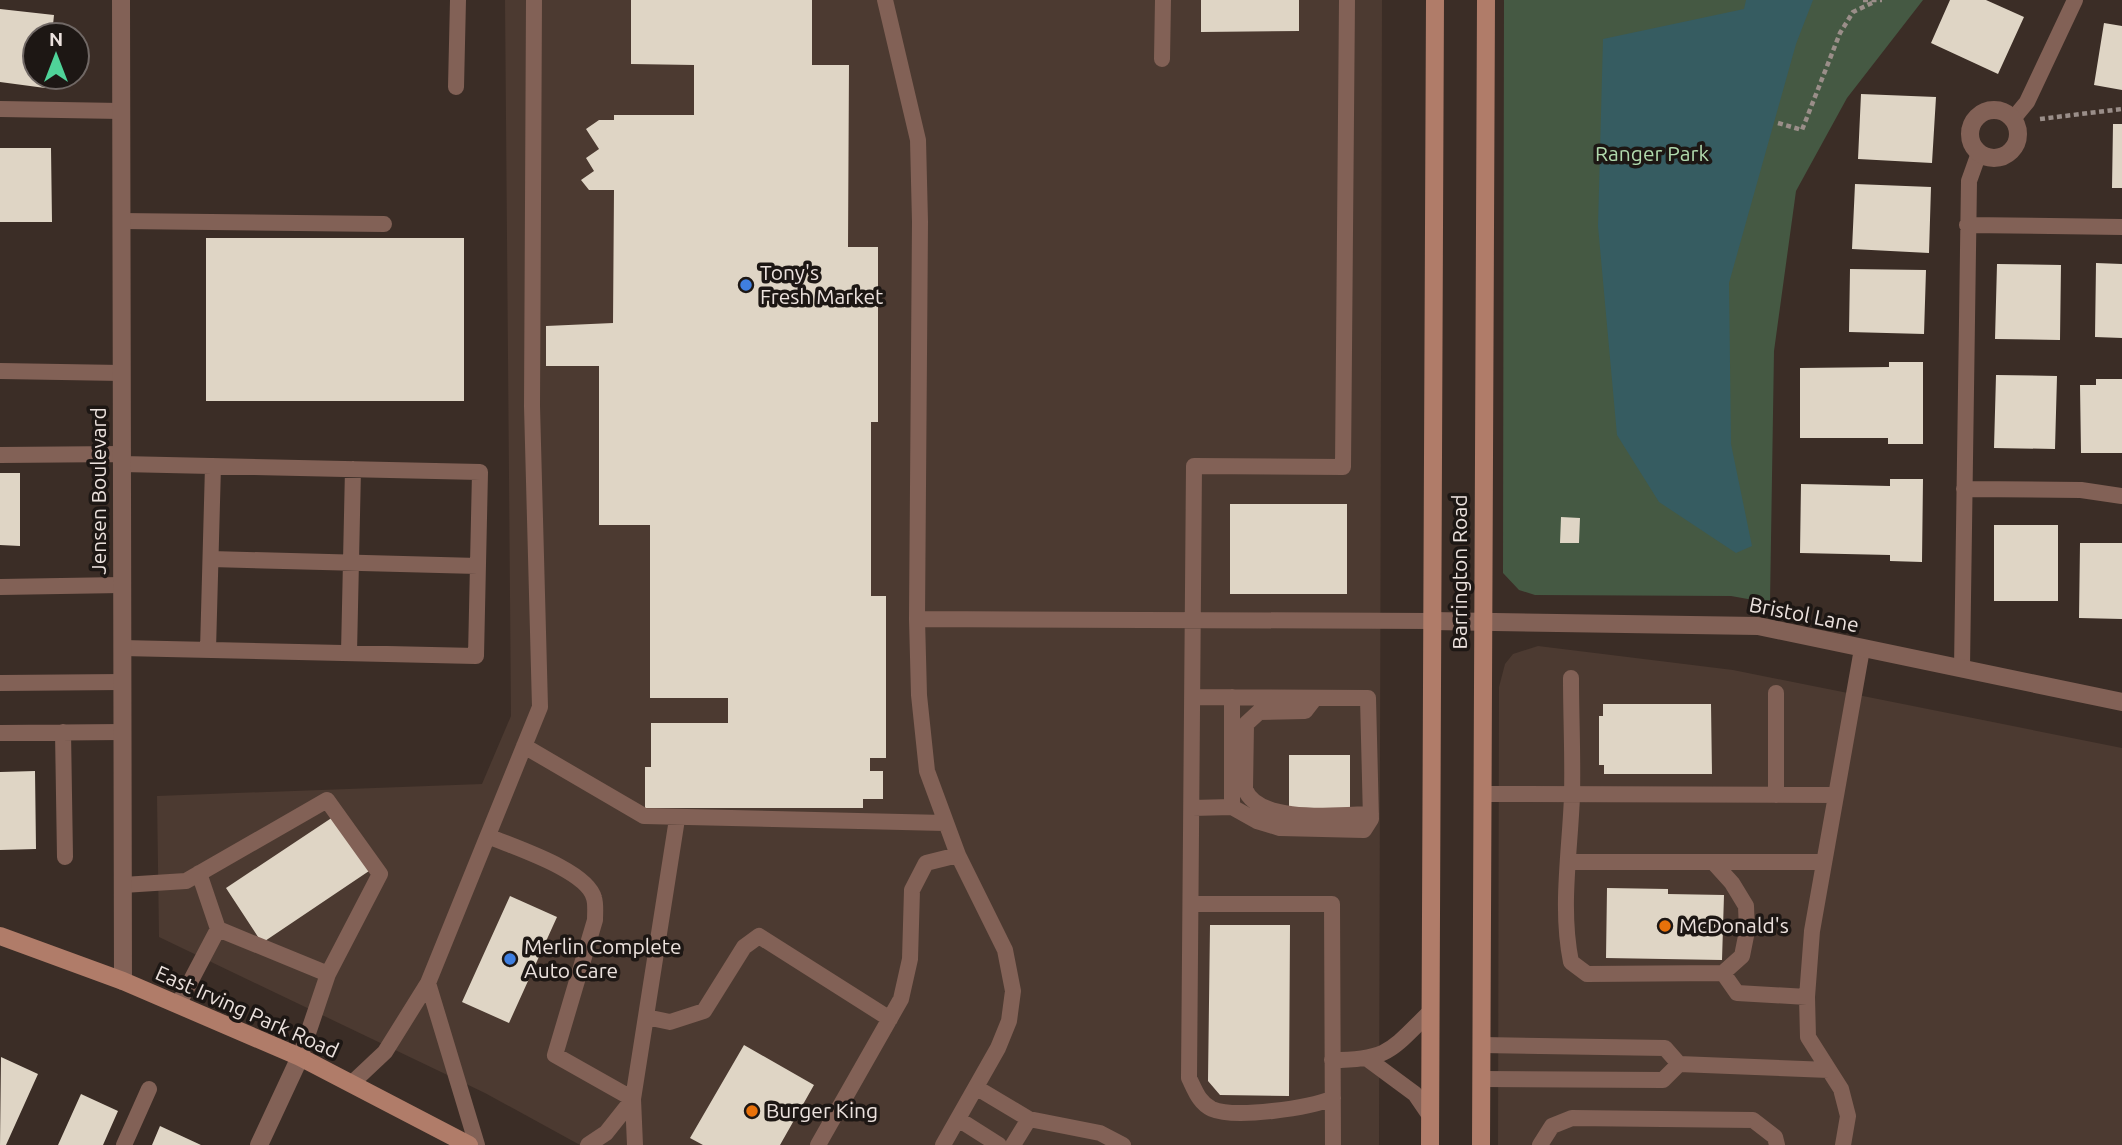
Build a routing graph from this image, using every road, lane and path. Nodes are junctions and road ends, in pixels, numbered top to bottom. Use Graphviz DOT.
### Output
graph roads {
  1 [pos="121,0"];
  2 [pos="458,0"];
  3 [pos="534,0"];
  4 [pos="885,0"];
  5 [pos="1163,0"];
  6 [pos="1346,0"];
  7 [pos="1435,0"];
  8 [pos="1486,0"];
  9 [pos="1863,0"];
  10 [pos="1882,0"];
  11 [pos="2075,0"];
  12 [pos="1874,2"];
  13 [pos="1162,59"];
  14 [pos="456,87"];
  15 [pos="2122,108"];
  16 [pos="0,109"];
  17 [pos="121,111"];
  18 [pos="2013,119"];
  19 [pos="2039,119"];
  20 [pos="1778,123"];
  21 [pos="1979,153"];
  22 [pos="121,221"];
  23 [pos="384,224"];
  24 [pos="1968,225"];
  25 [pos="2122,227"];
  26 [pos="0,371"];
  27 [pos="122,373"];
  28 [pos="0,455"];
  29 [pos="122,459"];
  30 [pos="213,466"];
  31 [pos="354,469"];
  32 [pos="1964,489"];
  33 [pos="2122,496"];
  34 [pos="211,559"];
  35 [pos="351,563"];
  36 [pos="478,566"];
  37 [pos="122,585"];
  38 [pos="0,587"];
  39 [pos="918,619"];
  40 [pos="1482,620"];
  41 [pos="1193,621"];
  42 [pos="1431,621"];
  43 [pos="122,648"];
  44 [pos="1862,649"];
  45 [pos="208,650"];
  46 [pos="349,653"];
  47 [pos="1962,668"];
  48 [pos="1571,678"];
  49 [pos="122,682"];
  50 [pos="0,683"];
  51 [pos="1776,693"];
  52 [pos="1192,698"];
  53 [pos="1233,698"];
  54 [pos="1315,698"];
  55 [pos="2122,702"];
  56 [pos="64,732"];
  57 [pos="122,732"];
  58 [pos="0,733"];
  59 [pos="524,746"];
  60 [pos="1483,793"];
  61 [pos="1776,795"];
  62 [pos="1836,795"];
  63 [pos="1572,796"];
  64 [pos="1192,807"];
  65 [pos="1233,807"];
  66 [pos="1371,814"];
  67 [pos="677,819"];
  68 [pos="945,823"];
  69 [pos="488,836"];
  70 [pos="958,855"];
  71 [pos="65,857"];
  72 [pos="1568,862"];
  73 [pos="1713,862"];
  74 [pos="1824,862"];
  75 [pos="199,873"];
  76 [pos="123,885"];
  77 [pos="1191,904"];
  78 [pos="218,929"];
  79 [pos="0,936"];
  80 [pos="1723,972"];
  81 [pos="328,974"];
  82 [pos="123,981"];
  83 [pos="428,983"];
  84 [pos="1807,997"];
  85 [pos="178,1005"];
  86 [pos="1430,1012"];
  87 [pos="646,1017"];
  88 [pos="890,1019"];
  89 [pos="1482,1045"];
  90 [pos="300,1057"];
  91 [pos="1332,1060"];
  92 [pos="1369,1060"];
  93 [pos="1679,1064"];
  94 [pos="1829,1070"];
  95 [pos="1481,1079"];
  96 [pos="351,1084"];
  97 [pos="976,1088"];
  98 [pos="149,1089"];
  99 [pos="1333,1098"];
  100 [pos="633,1099"];
  101 [pos="1430,1116"];
  102 [pos="958,1119"];
  103 [pos="1029,1119"];
  104 [pos="124,1145"];
  105 [pos="259,1145"];
  106 [pos="469,1145"];
  107 [pos="477,1145"];
  108 [pos="588,1145"];
  109 [pos="635,1145"];
  110 [pos="818,1145"];
  111 [pos="943,1145"];
  112 [pos="999,1145"];
  113 [pos="1013,1145"];
  114 [pos="1123,1145"];
  115 [pos="1333,1145"];
  116 [pos="1430,1145"];
  117 [pos="1481,1145"];
  118 [pos="1540,1145"];
  119 [pos="1777,1145"];
  120 [pos="1843,1145"];
  1 -- 17 [label="street, Jensen Boulevard"];
  2 -- 14 [label="lane"];
  3 -- 59 [label="lane"];
  4 -- 39 [label="lane"];
  5 -- 13 [label="lane"];
  6 -- 41 [label="lane"];
  7 -- 42 [label="main road, Barrington Road"];
  8 -- 40 [label="main road, Barrington Road"];
  9 -- 12 [label="path"];
  10 -- 12 [label="path"];
  11 -- 18 [label="lane"];
  12 -- 20 [label="path"];
  15 -- 19 [label="path"];
  16 -- 17 [label="lane"];
  17 -- 22 [label="street, Jensen Boulevard"];
  18 -- 21 [label="street"];
  18 -- 21 [label="street"];
  21 -- 24 [label="lane"];
  22 -- 23 [label="lane"];
  22 -- 27 [label="street, Jensen Boulevard"];
  24 -- 25 [label="lane"];
  24 -- 32 [label="lane"];
  26 -- 27 [label="lane"];
  27 -- 29 [label="street, Jensen Boulevard"];
  28 -- 29 [label="lane"];
  29 -- 30 [label="lane"];
  29 -- 37 [label="street, Jensen Boulevard"];
  30 -- 31 [label="lane"];
  30 -- 34 [label="lane"];
  31 -- 35 [label="lane"];
  31 -- 36 [label="lane"];
  32 -- 33 [label="lane"];
  32 -- 47 [label="lane"];
  34 -- 35 [label="lane"];
  34 -- 45 [label="lane"];
  35 -- 36 [label="lane"];
  35 -- 46 [label="lane"];
  36 -- 46 [label="lane"];
  37 -- 38 [label="lane"];
  37 -- 43 [label="street, Jensen Boulevard"];
  39 -- 41 [label="lane"];
  39 -- 68 [label="lane"];
  40 -- 42 [label="street, Bristol Lane"];
  40 -- 44 [label="street, Bristol Lane"];
  40 -- 60 [label="main road, Barrington Road"];
  41 -- 42 [label="lane"];
  41 -- 52 [label="lane"];
  42 -- 86 [label="main road, Barrington Road"];
  43 -- 45 [label="lane"];
  43 -- 49 [label="street, Jensen Boulevard"];
  44 -- 47 [label="street, Bristol Lane"];
  44 -- 62 [label="lane"];
  45 -- 46 [label="lane"];
  47 -- 55 [label="street, Bristol Lane"];
  48 -- 63 [label="lane"];
  49 -- 50 [label="lane"];
  49 -- 57 [label="street, Jensen Boulevard"];
  51 -- 61 [label="lane"];
  52 -- 53 [label="lane"];
  52 -- 64 [label="lane"];
  53 -- 54 [label="lane"];
  53 -- 65 [label="lane"];
  54 -- 66 [label="lane"];
  54 -- 66 [label="lane"];
  56 -- 57 [label="lane"];
  56 -- 58 [label="lane"];
  56 -- 71 [label="lane"];
  57 -- 76 [label="street, Jensen Boulevard"];
  59 -- 67 [label="lane"];
  59 -- 69 [label="lane"];
  60 -- 63 [label="lane"];
  60 -- 89 [label="main road, Barrington Road"];
  61 -- 62 [label="lane"];
  61 -- 63 [label="lane"];
  62 -- 74 [label="lane"];
  63 -- 72 [label="lane"];
  64 -- 65 [label="lane"];
  64 -- 77 [label="lane"];
  65 -- 66 [label="lane"];
  67 -- 68 [label="lane"];
  67 -- 87 [label="lane"];
  68 -- 70 [label="lane"];
  69 -- 83 [label="lane"];
  69 -- 100 [label="lane"];
  70 -- 88 [label="lane"];
  70 -- 97 [label="lane"];
  72 -- 73 [label="lane"];
  72 -- 80 [label="lane"];
  73 -- 74 [label="lane"];
  73 -- 80 [label="lane"];
  74 -- 84 [label="lane"];
  75 -- 76 [label="lane"];
  75 -- 78 [label="lane"];
  75 -- 81 [label="lane"];
  76 -- 82 [label="street, Jensen Boulevard"];
  77 -- 91 [label="lane"];
  77 -- 99 [label="lane"];
  78 -- 81 [label="lane"];
  78 -- 85 [label="lane"];
  79 -- 82 [label="main road, East Irving Park Road"];
  80 -- 84 [label="lane"];
  81 -- 90 [label="lane"];
  82 -- 85 [label="main road, East Irving Park Road"];
  83 -- 96 [label="lane"];
  83 -- 107 [label="lane"];
  84 -- 94 [label="lane"];
  85 -- 90 [label="main road, East Irving Park Road"];
  86 -- 92 [label="lane"];
  86 -- 101 [label="main road, Barrington Road"];
  87 -- 88 [label="lane"];
  87 -- 100 [label="lane"];
  88 -- 110 [label="lane"];
  89 -- 93 [label="lane"];
  89 -- 95 [label="main road, Barrington Road"];
  90 -- 96 [label="main road, East Irving Park Road"];
  90 -- 105 [label="street"];
  91 -- 92 [label="lane"];
  91 -- 99 [label="lane"];
  92 -- 101 [label="lane"];
  93 -- 94 [label="lane"];
  93 -- 95 [label="lane"];
  94 -- 120 [label="lane"];
  95 -- 117 [label="main road, Barrington Road"];
  96 -- 106 [label="main road, East Irving Park Road"];
  97 -- 102 [label="lane"];
  97 -- 103 [label="lane"];
  98 -- 104 [label="lane"];
  99 -- 115 [label="lane"];
  100 -- 108 [label="lane"];
  100 -- 109 [label="lane"];
  101 -- 116 [label="main road, Barrington Road"];
  102 -- 111 [label="lane"];
  102 -- 112 [label="lane"];
  103 -- 113 [label="lane"];
  103 -- 114 [label="lane"];
  118 -- 119 [label="lane"];
}
